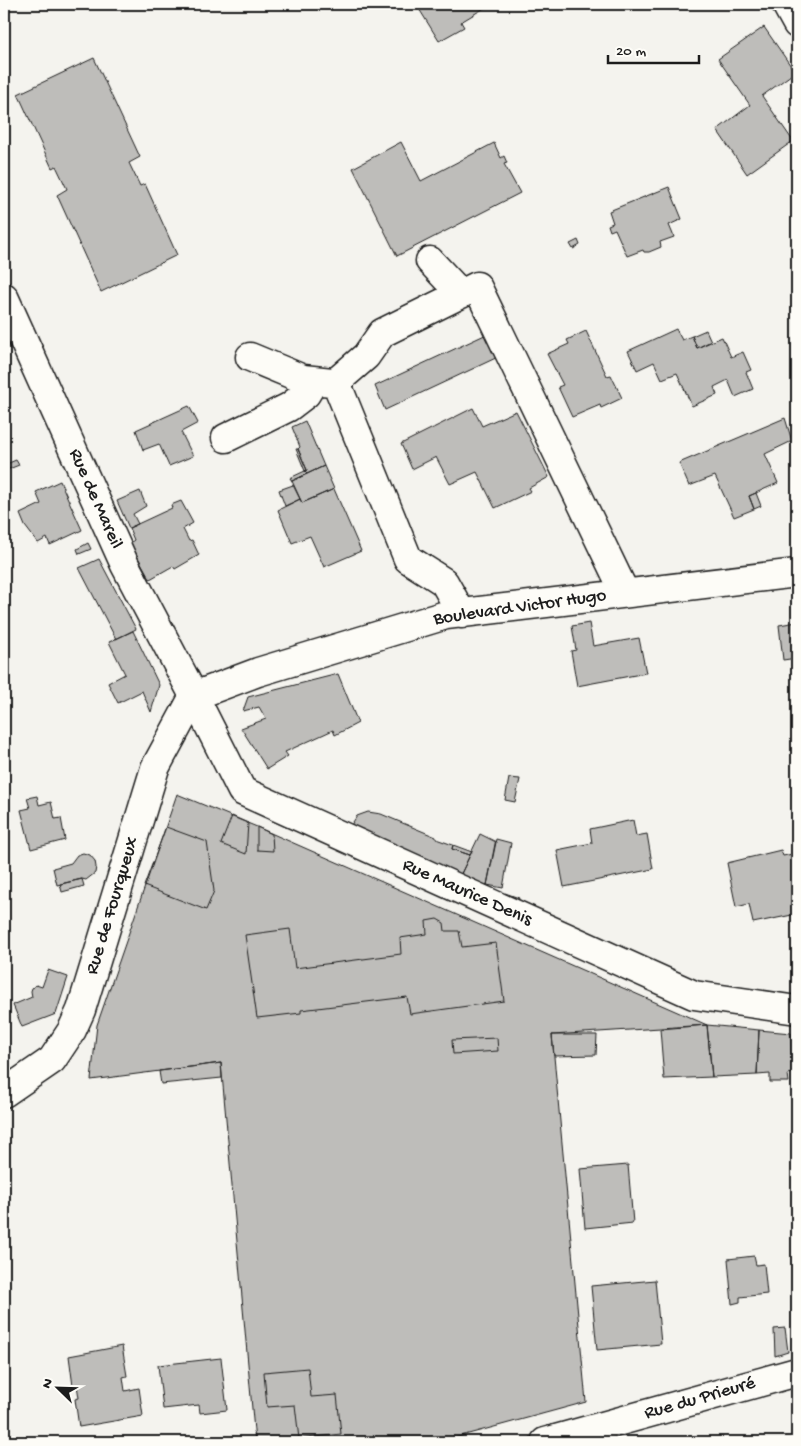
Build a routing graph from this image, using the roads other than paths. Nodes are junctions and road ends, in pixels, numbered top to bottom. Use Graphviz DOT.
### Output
graph roads {
  1 [pos="786,4"];
  2 [pos="797,24"];
  3 [pos="430,261"];
  4 [pos="461,294"];
  5 [pos="4,297"];
  6 [pos="250,356"];
  7 [pos="325,381"];
  8 [pos="226,438"];
  9 [pos="797,572"];
  10 [pos="625,593"];
  11 [pos="462,614"];
  12 [pos="194,696"];
  13 [pos="797,1010"];
  14 [pos="9,1086"];
  15 [pos="797,1372"];
  16 [pos="546,1442"];
  1 -- 2 [label="street"];
  3 -- 4 [label="street"];
  4 -- 7 [label="street"];
  4 -- 10 [label="street"];
  5 -- 12 [label="street, Rue de Mareil"];
  6 -- 7 [label="street"];
  7 -- 8 [label="street"];
  7 -- 11 [label="street"];
  9 -- 10 [label="street, Boulevard Victor Hugo"];
  10 -- 11 [label="street, Boulevard Victor Hugo"];
  11 -- 12 [label="street, Boulevard Victor Hugo"];
  12 -- 13 [label="street, Rue Maurice Denis"];
  12 -- 14 [label="street, Rue de Fourqueux"];
  15 -- 16 [label="street, Rue du Prieuré"];
}
